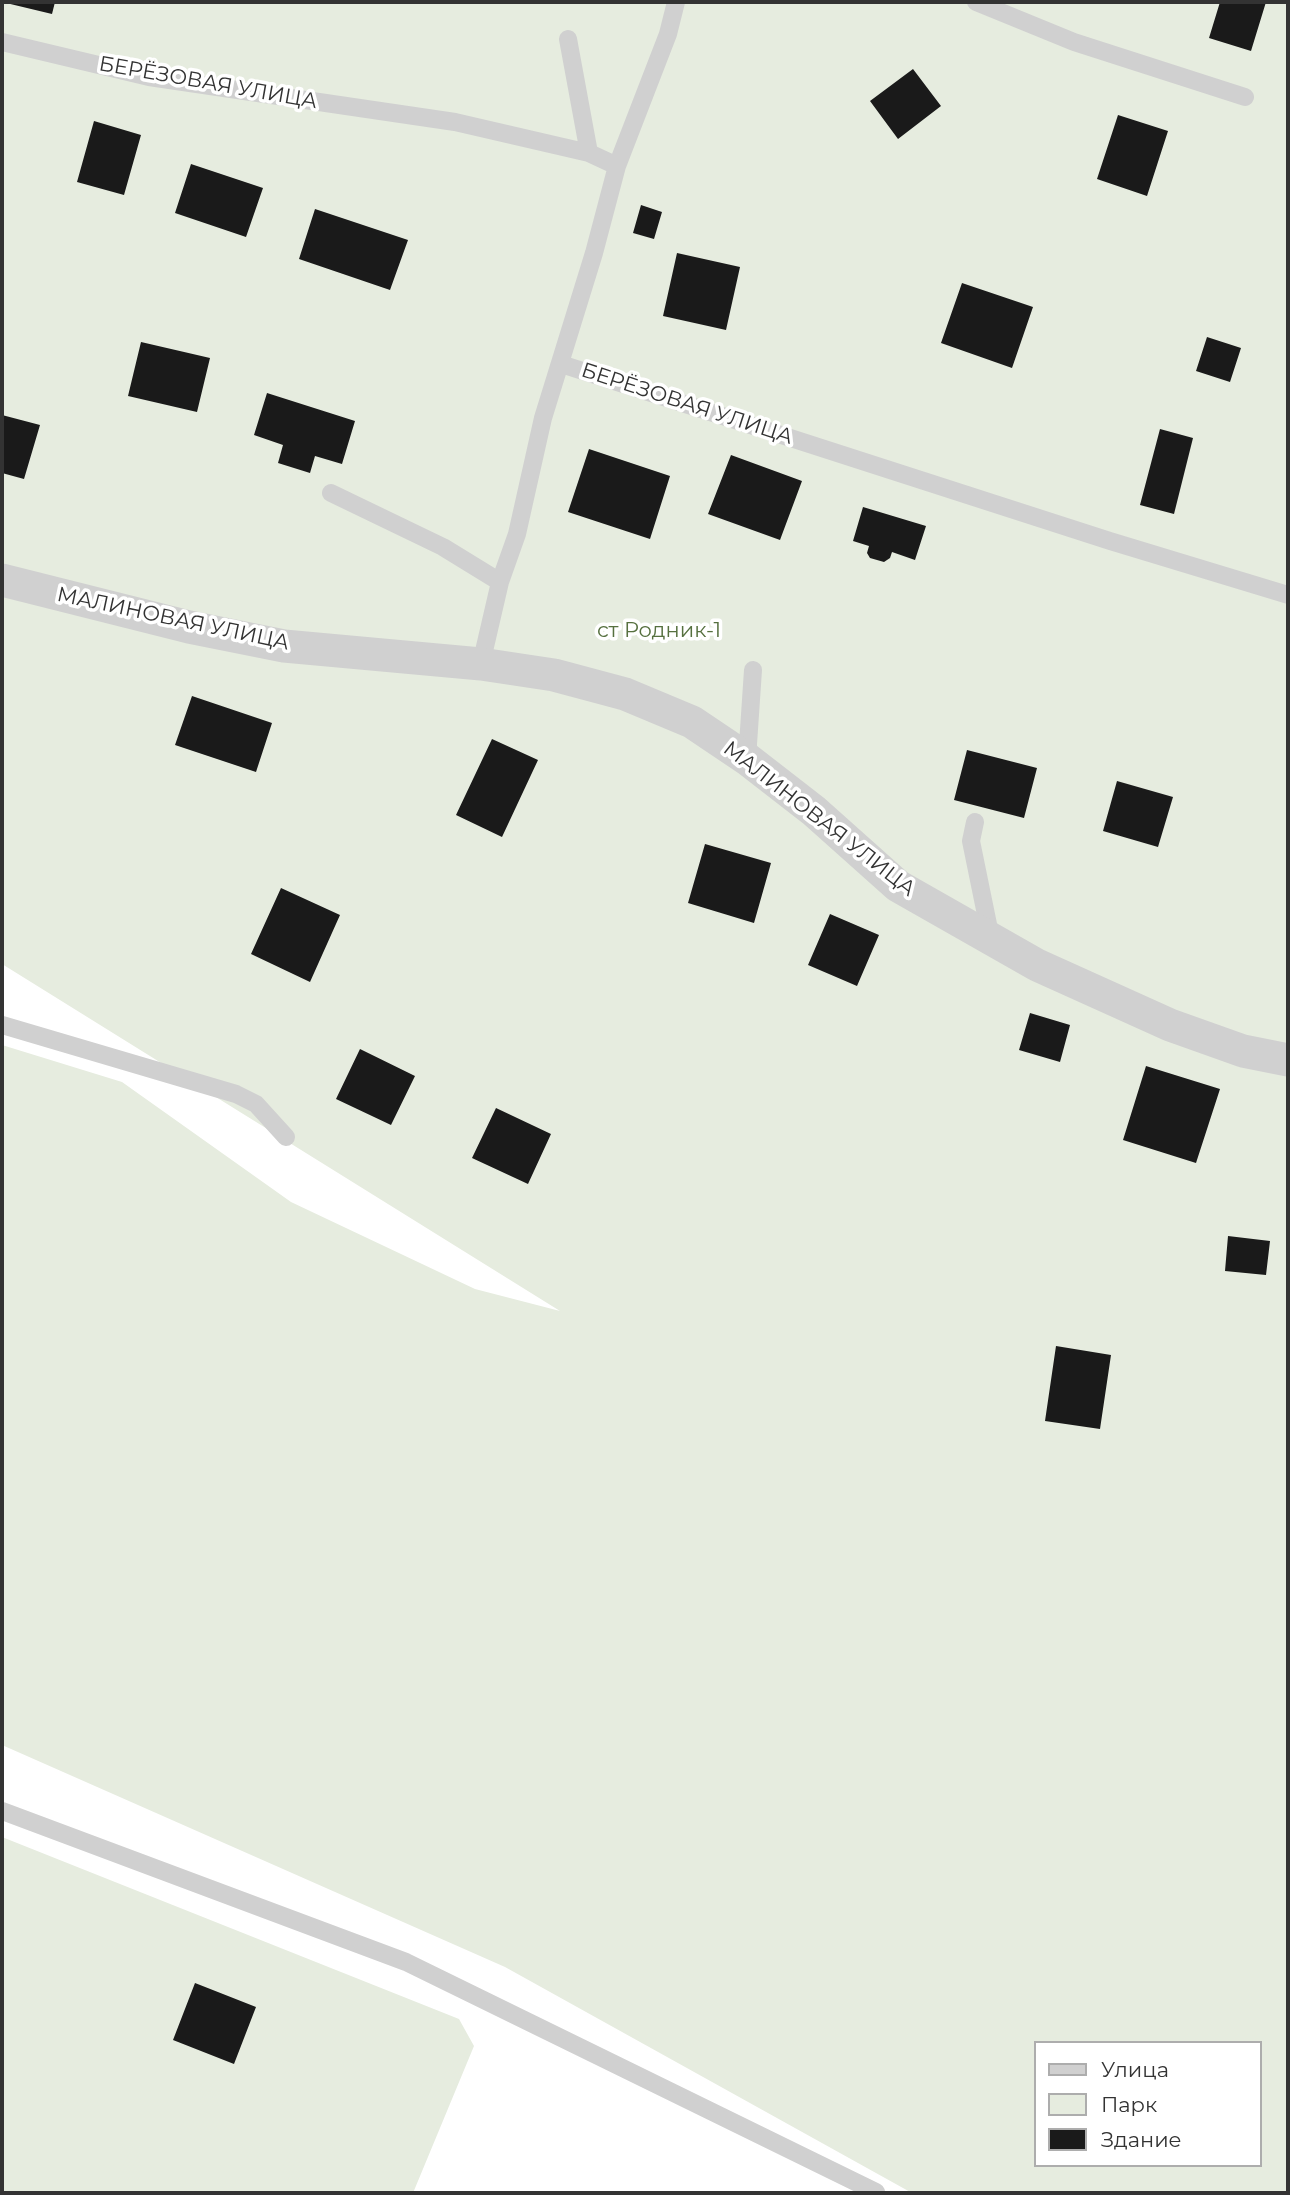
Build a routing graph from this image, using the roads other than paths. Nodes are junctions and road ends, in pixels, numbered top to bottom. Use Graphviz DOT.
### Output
graph roads {
  1 [pos="676,2"];
  2 [pos="976,2"];
  3 [pos="568,39"];
  4 [pos="2,41"];
  5 [pos="1245,97"];
  6 [pos="589,153"];
  7 [pos="617,166"];
  8 [pos="561,364"];
  9 [pos="331,493"];
  10 [pos="2,580"];
  11 [pos="500,582"];
  12 [pos="1288,595"];
  13 [pos="481,664"];
  14 [pos="754,670"];
  15 [pos="747,759"];
  16 [pos="975,822"];
  17 [pos="991,939"];
  18 [pos="2,1025"];
  19 [pos="1288,1059"];
  20 [pos="286,1137"];
  21 [pos="2,1811"];
  22 [pos="876,2192"];
  1 -- 7 [label="lane"];
  2 -- 5 [label="lane"];
  3 -- 6 [label="lane"];
  4 -- 6 [label="lane, БЕРЁЗОВАЯ УЛИЦА"];
  6 -- 7 [label="lane, БЕРЁЗОВАЯ УЛИЦА"];
  7 -- 8 [label="lane, БЕРЁЗОВАЯ УЛИЦА"];
  8 -- 11 [label="lane"];
  8 -- 12 [label="lane, БЕРЁЗОВАЯ УЛИЦА"];
  9 -- 11 [label="lane"];
  10 -- 13 [label="street, МАЛИНОВАЯ УЛИЦА"];
  11 -- 13 [label="lane"];
  13 -- 15 [label="street, МАЛИНОВАЯ УЛИЦА"];
  14 -- 15 [label="lane"];
  15 -- 17 [label="street, МАЛИНОВАЯ УЛИЦА"];
  16 -- 17 [label="lane"];
  17 -- 19 [label="street, МАЛИНОВАЯ УЛИЦА"];
  18 -- 20 [label="lane"];
  21 -- 22 [label="lane"];
}
